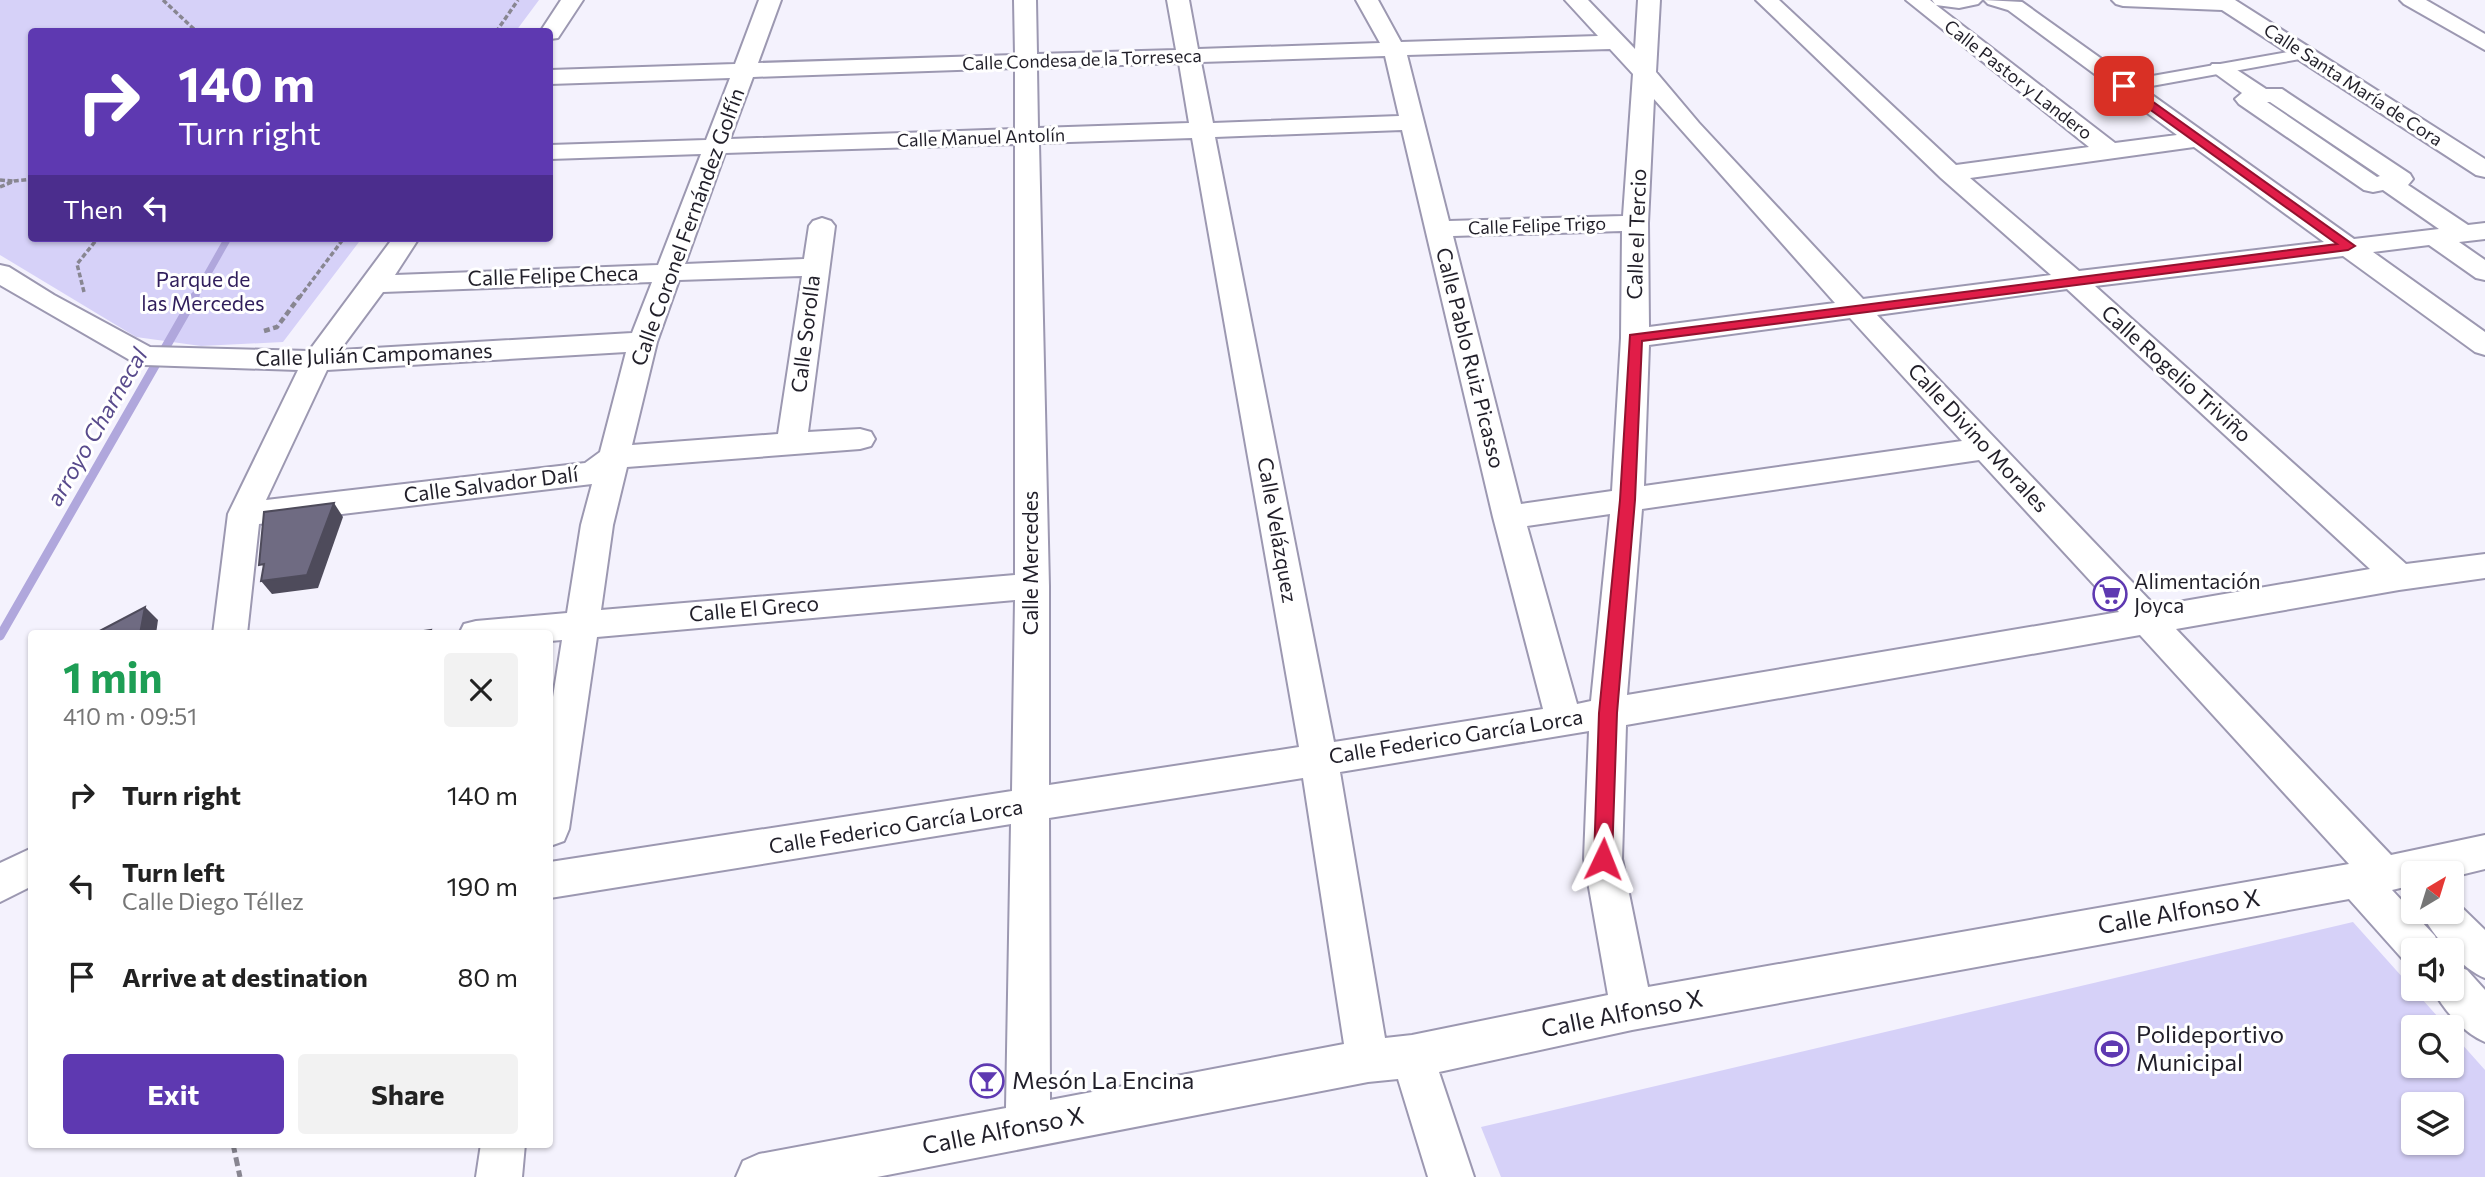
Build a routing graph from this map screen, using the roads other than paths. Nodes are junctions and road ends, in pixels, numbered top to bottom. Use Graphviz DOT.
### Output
graph roads {
  1 [pos="572,0"];
  2 [pos="770,0"];
  3 [pos="1025,0"];
  4 [pos="1178,0"];
  5 [pos="1367,0"];
  6 [pos="1576,0"];
  7 [pos="1648,0"];
  8 [pos="1767,0"];
  9 [pos="1971,0"];
  10 [pos="1995,0"];
  11 [pos="2123,0"];
  12 [pos="2411,0"];
  13 [pos="1931,2"];
  14 [pos="2224,2"];
  15 [pos="553,28"];
  16 [pos="1614,43"];
  17 [pos="2485,43"];
  18 [pos="1394,49"];
  19 [pos="2305,54"];
  20 [pos="1188,55"];
  21 [pos="1025,62"];
  22 [pos="2220,69"];
  23 [pos="744,71"];
  24 [pos="1645,73"];
  25 [pos="553,77"];
  26 [pos="2124,86"];
  27 [pos="1413,123"];
  28 [pos="1203,130"];
  29 [pos="1026,136"];
  30 [pos="2197,139"];
  31 [pos="718,146"];
  32 [pos="2110,151"];
  33 [pos="553,152"];
  34 [pos="2485,170"];
  35 [pos="1950,173"];
  36 [pos="1635,223"];
  37 [pos="822,226"];
  38 [pos="1438,229"];
  39 [pos="2474,233"];
  40 [pos="2434,237"];
  41 [pos="403,242"];
  42 [pos="2348,246"];
  43 [pos="815,267"];
  44 [pos="671,272"];
  45 [pos="2485,272"];
  46 [pos="0,273"];
  47 [pos="2073,280"];
  48 [pos="375,284"];
  49 [pos="1858,310"];
  50 [pos="1635,338"];
  51 [pos="643,342"];
  52 [pos="2485,346"];
  53 [pos="317,361"];
  54 [pos="860,439"];
  55 [pos="792,443"];
  56 [pos="1987,448"];
  57 [pos="614,457"];
  58 [pos="1627,500"];
  59 [pos="243,514"];
  60 [pos="1509,517"];
  61 [pos="2485,566"];
  62 [pos="2399,577"];
  63 [pos="1031,586"];
  64 [pos="2148,621"];
  65 [pos="580,624"];
  66 [pos="230,630"];
  67 [pos="518,630"];
  68 [pos="1608,713"];
  69 [pos="1564,721"];
  70 [pos="1319,759"];
  71 [pos="1030,806"];
  72 [pos="553,808"];
  73 [pos="2485,852"];
  74 [pos="28,867"];
  75 [pos="2389,876"];
  76 [pos="553,880"];
  77 [pos="0,884"];
  78 [pos="2452,924"];
  79 [pos="2416,938"];
  80 [pos="2485,959"];
  81 [pos="2464,997"];
  82 [pos="1632,1010"];
  83 [pos="2485,1021"];
  84 [pos="1412,1056"];
  85 [pos="1368,1061"];
  86 [pos="1028,1127"];
  87 [pos="503,1148"];
  88 [pos="499,1177"];
  89 [pos="759,1177"];
  90 [pos="1451,1177"];
  1 -- 15 [label="street"];
  2 -- 23 [label="street, Calle Coronel Fernández Golfín"];
  3 -- 21 [label="street, Calle Mercedes"];
  4 -- 20 [label="street, Calle Velázquez"];
  5 -- 18 [label="street, Calle Pablo Ruiz Picasso"];
  6 -- 16 [label="street, Calle Divino Morales"];
  7 -- 24 [label="street, Calle el Tercio"];
  8 -- 35 [label="street, Calle Rogelio Triviño"];
  9 -- 13 [label="street"];
  10 -- 26 [label="street"];
  11 -- 14 [label="street"];
  12 -- 17 [label="street"];
  13 -- 32 [label="street, Calle Pastor y Landero"];
  14 -- 19 [label="street, Calle Santa María de Cora"];
  16 -- 18 [label="street, Calle Condesa de la Torreseca"];
  16 -- 24 [label="street, Calle Divino Morales"];
  18 -- 20 [label="street, Calle Condesa de la Torreseca"];
  18 -- 27 [label="street, Calle Pablo Ruiz Picasso"];
  19 -- 22 [label="street"];
  19 -- 34 [label="street, Calle Santa María de Cora"];
  20 -- 21 [label="street, Calle Condesa de la Torreseca"];
  20 -- 28 [label="street, Calle Velázquez"];
  21 -- 23 [label="street, Calle Condesa de la Torreseca"];
  21 -- 29 [label="street, Calle Mercedes"];
  22 -- 26 [label="street"];
  22 -- 39 [label="street"];
  23 -- 25 [label="street, Calle Condesa de la Torreseca"];
  23 -- 31 [label="street, Calle Coronel Fernández Golfín"];
  24 -- 36 [label="street, Calle el Tercio"];
  24 -- 49 [label="street, Calle Divino Morales"];
  26 -- 30 [label="street"];
  27 -- 28 [label="street, Calle Manuel Antolín"];
  27 -- 38 [label="street, Calle Pablo Ruiz Picasso"];
  28 -- 29 [label="street, Calle Manuel Antolín"];
  28 -- 70 [label="street, Calle Velázquez"];
  29 -- 31 [label="street, Calle Manuel Antolín"];
  29 -- 63 [label="street, Calle Mercedes"];
  30 -- 32 [label="street"];
  30 -- 42 [label="street"];
  31 -- 33 [label="street, Calle Manuel Antolín"];
  31 -- 44 [label="street, Calle Coronel Fernández Golfín"];
  32 -- 35 [label="street"];
  35 -- 47 [label="street, Calle Rogelio Triviño"];
  36 -- 38 [label="street, Calle Felipe Trigo"];
  36 -- 50 [label="street, Calle el Tercio"];
  37 -- 43 [label="street, Calle Sorolla"];
  38 -- 60 [label="street, Calle Pablo Ruiz Picasso"];
  39 -- 40 [label="street"];
  40 -- 42 [label="street"];
  40 -- 45 [label="street"];
  41 -- 48 [label="street"];
  42 -- 47 [label="street"];
  42 -- 52 [label="street"];
  43 -- 44 [label="street, Calle Felipe Checa"];
  43 -- 55 [label="street, Calle Sorolla"];
  44 -- 48 [label="street, Calle Felipe Checa"];
  44 -- 51 [label="street, Calle Coronel Fernández Golfín"];
  46 -- 53 [label="street, Calle Julián Campomanes"];
  47 -- 49 [label="street"];
  47 -- 62 [label="street, Calle Rogelio Triviño"];
  48 -- 53 [label="street"];
  49 -- 50 [label="street"];
  49 -- 56 [label="street, Calle Divino Morales"];
  50 -- 58 [label="street, Calle el Tercio"];
  51 -- 53 [label="street, Calle Julián Campomanes"];
  51 -- 57 [label="street, Calle Coronel Fernández Golfín"];
  53 -- 59 [label="street"];
  54 -- 55 [label="street, Calle Salvador Dalí"];
  55 -- 57 [label="street, Calle Salvador Dalí"];
  56 -- 58 [label="street"];
  56 -- 64 [label="street, Calle Divino Morales"];
  57 -- 59 [label="street, Calle Salvador Dalí"];
  57 -- 65 [label="street, Calle Coronel Fernández Golfín"];
  58 -- 60 [label="street"];
  58 -- 68 [label="street, Calle el Tercio"];
  59 -- 66 [label="street"];
  60 -- 69 [label="street, Calle Pablo Ruiz Picasso"];
  61 -- 62 [label="street, Calle Federico García Lorca"];
  62 -- 64 [label="street, Calle Federico García Lorca"];
  63 -- 65 [label="street, Calle El Greco"];
  63 -- 71 [label="street, Calle Mercedes"];
  64 -- 68 [label="street, Calle Federico García Lorca"];
  64 -- 75 [label="street, Calle Divino Morales"];
  65 -- 67 [label="street, Calle El Greco"];
  65 -- 72 [label="street, Calle Coronel Fernández Golfín"];
  68 -- 69 [label="street, Calle Federico García Lorca"];
  68 -- 82 [label="street, Calle el Tercio"];
  69 -- 70 [label="street, Calle Federico García Lorca"];
  70 -- 71 [label="street, Calle Federico García Lorca"];
  70 -- 85 [label="street, Calle Velázquez"];
  71 -- 76 [label="street, Calle Federico García Lorca"];
  71 -- 86 [label="street, Calle Mercedes"];
  73 -- 75 [label="street, Calle Alfonso X"];
  74 -- 77 [label="street"];
  75 -- 79 [label="street, Calle Divino Morales"];
  75 -- 82 [label="street, Calle Alfonso X"];
  78 -- 80 [label="street"];
  81 -- 83 [label="street"];
  82 -- 84 [label="street, Calle Alfonso X"];
  84 -- 85 [label="street, Calle Alfonso X"];
  84 -- 90 [label="street"];
  85 -- 86 [label="street, Calle Alfonso X"];
  86 -- 89 [label="street, Calle Alfonso X"];
  87 -- 88 [label="street"];
}
